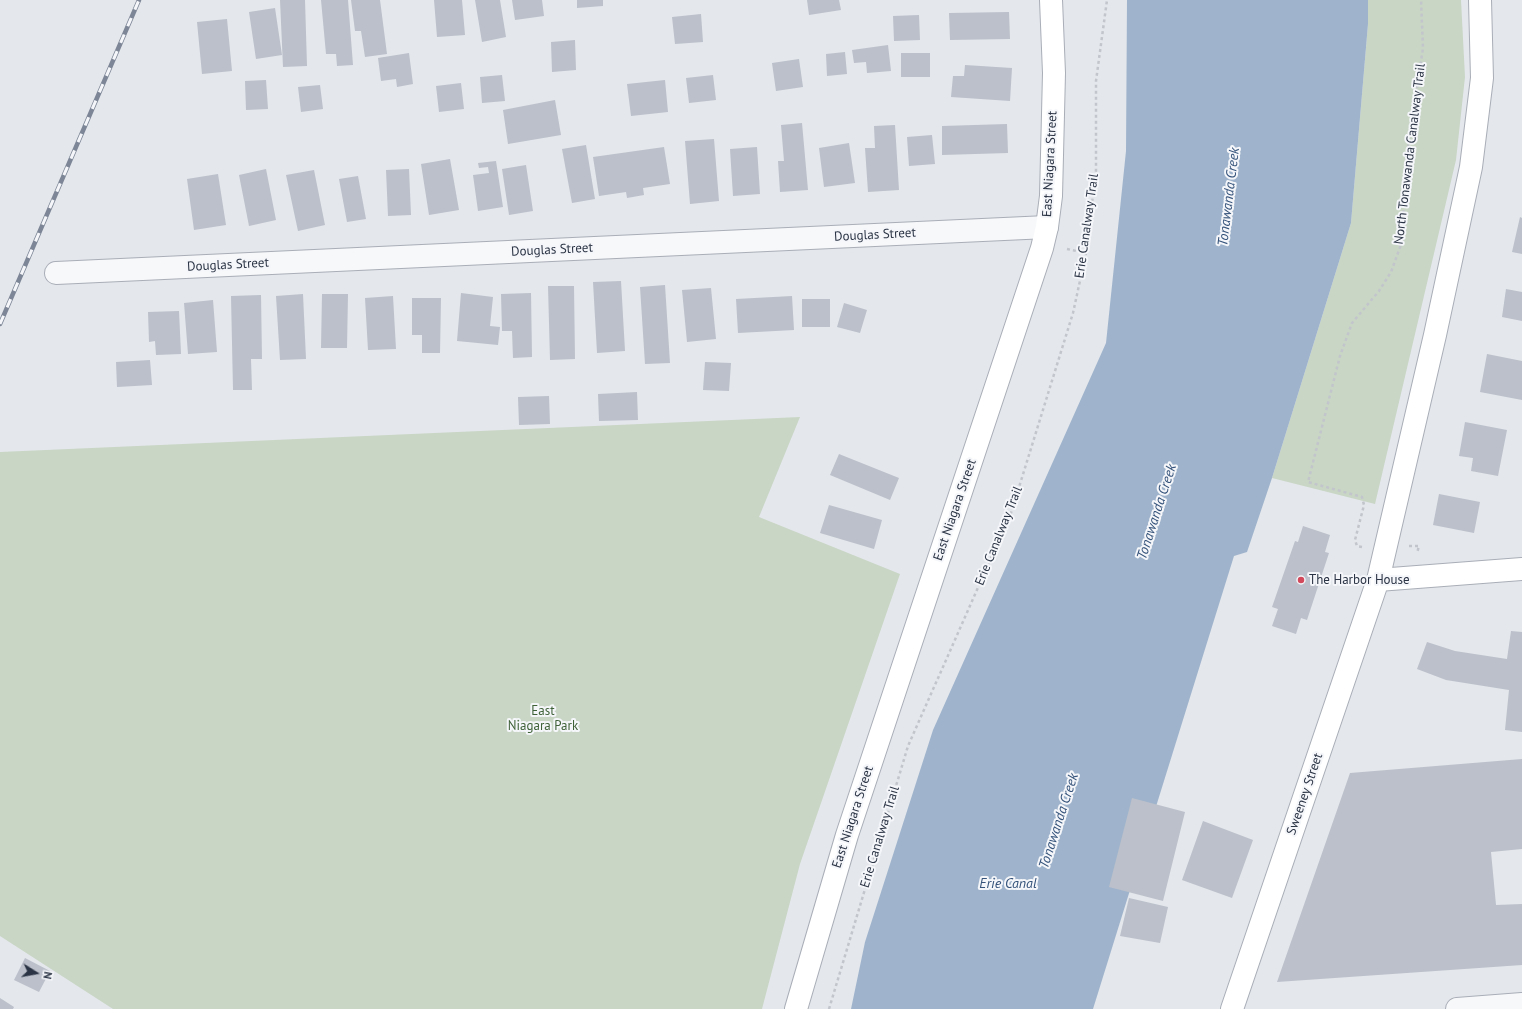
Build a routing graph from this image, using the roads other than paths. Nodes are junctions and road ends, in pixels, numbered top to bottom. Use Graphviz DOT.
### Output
graph roads {
  1 [pos="1051,0"];
  2 [pos="1480,0"];
  3 [pos="1047,227"];
  4 [pos="56,273"];
  5 [pos="1522,569"];
  6 [pos="1378,580"];
  7 [pos="1522,1004"];
  8 [pos="796,1009"];
  9 [pos="1232,1009"];
  10 [pos="1457,1009"];
  1 -- 3 [label="street, East Niagara Street"];
  2 -- 6 [label="street, Sweeney Street"];
  3 -- 4 [label="street, Douglas Street"];
  3 -- 8 [label="street, East Niagara Street"];
  5 -- 6 [label="street"];
  6 -- 9 [label="street, Sweeney Street"];
  7 -- 10 [label="street"];
}
